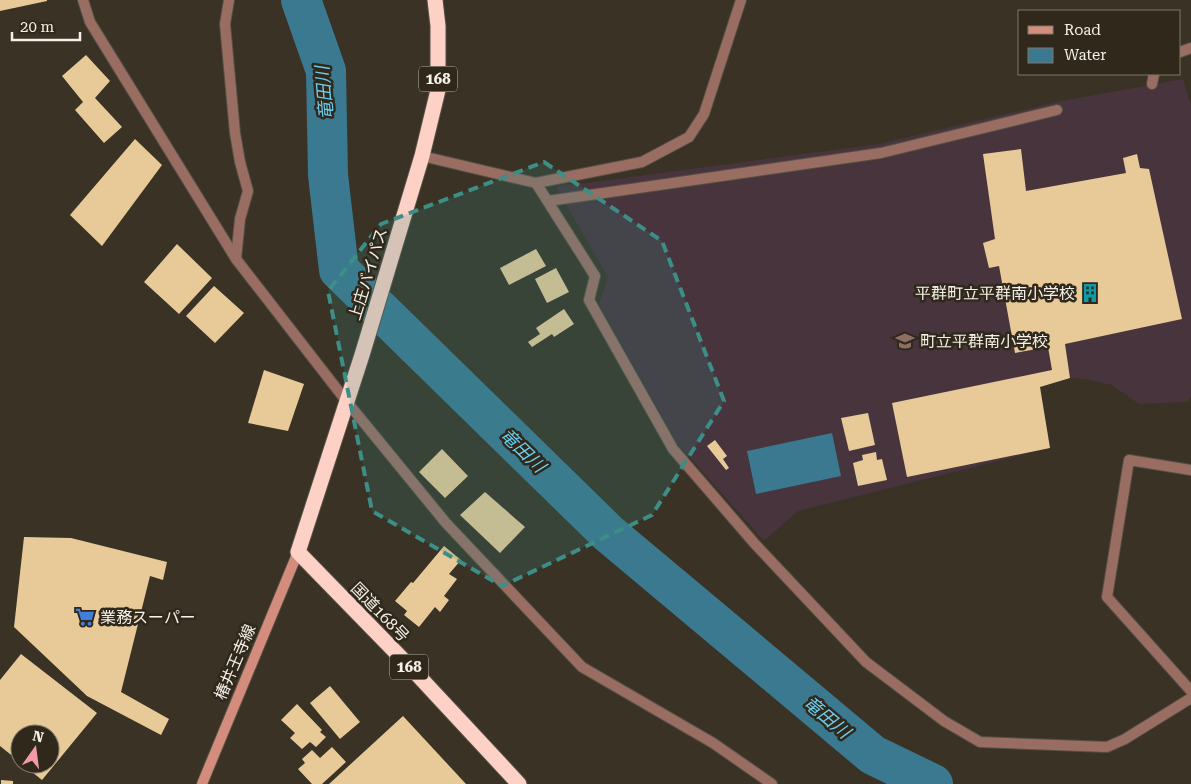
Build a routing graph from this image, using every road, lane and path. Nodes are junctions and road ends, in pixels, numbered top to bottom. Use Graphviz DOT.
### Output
graph roads {
  1 [pos="83,0"];
  2 [pos="229,0"];
  3 [pos="434,0"];
  4 [pos="742,0"];
  5 [pos="1057,110"];
  6 [pos="422,156"];
  7 [pos="536,183"];
  8 [pos="548,201"];
  9 [pos="236,258"];
  10 [pos="347,402"];
  11 [pos="1191,470"];
  12 [pos="298,552"];
  13 [pos="1191,690"];
  14 [pos="1191,698"];
  15 [pos="202,784"];
  16 [pos="519,784"];
  17 [pos="772,784"];
  1 -- 9 [label="street"];
  2 -- 9 [label="street"];
  3 -- 6 [label="highway, 上庄バイパス / 168"];
  4 -- 7 [label="street"];
  5 -- 8 [label="street"];
  6 -- 7 [label="street"];
  6 -- 10 [label="highway, 上庄バイパス / 168"];
  7 -- 8 [label="street"];
  8 -- 14 [label="street"];
  9 -- 10 [label="street"];
  10 -- 12 [label="highway, 上庄バイパス / 168"];
  10 -- 17 [label="street"];
  11 -- 13 [label="street"];
  12 -- 15 [label="main road, 椿井王寺線"];
  12 -- 16 [label="highway, 国道168号 / 168"];
}
